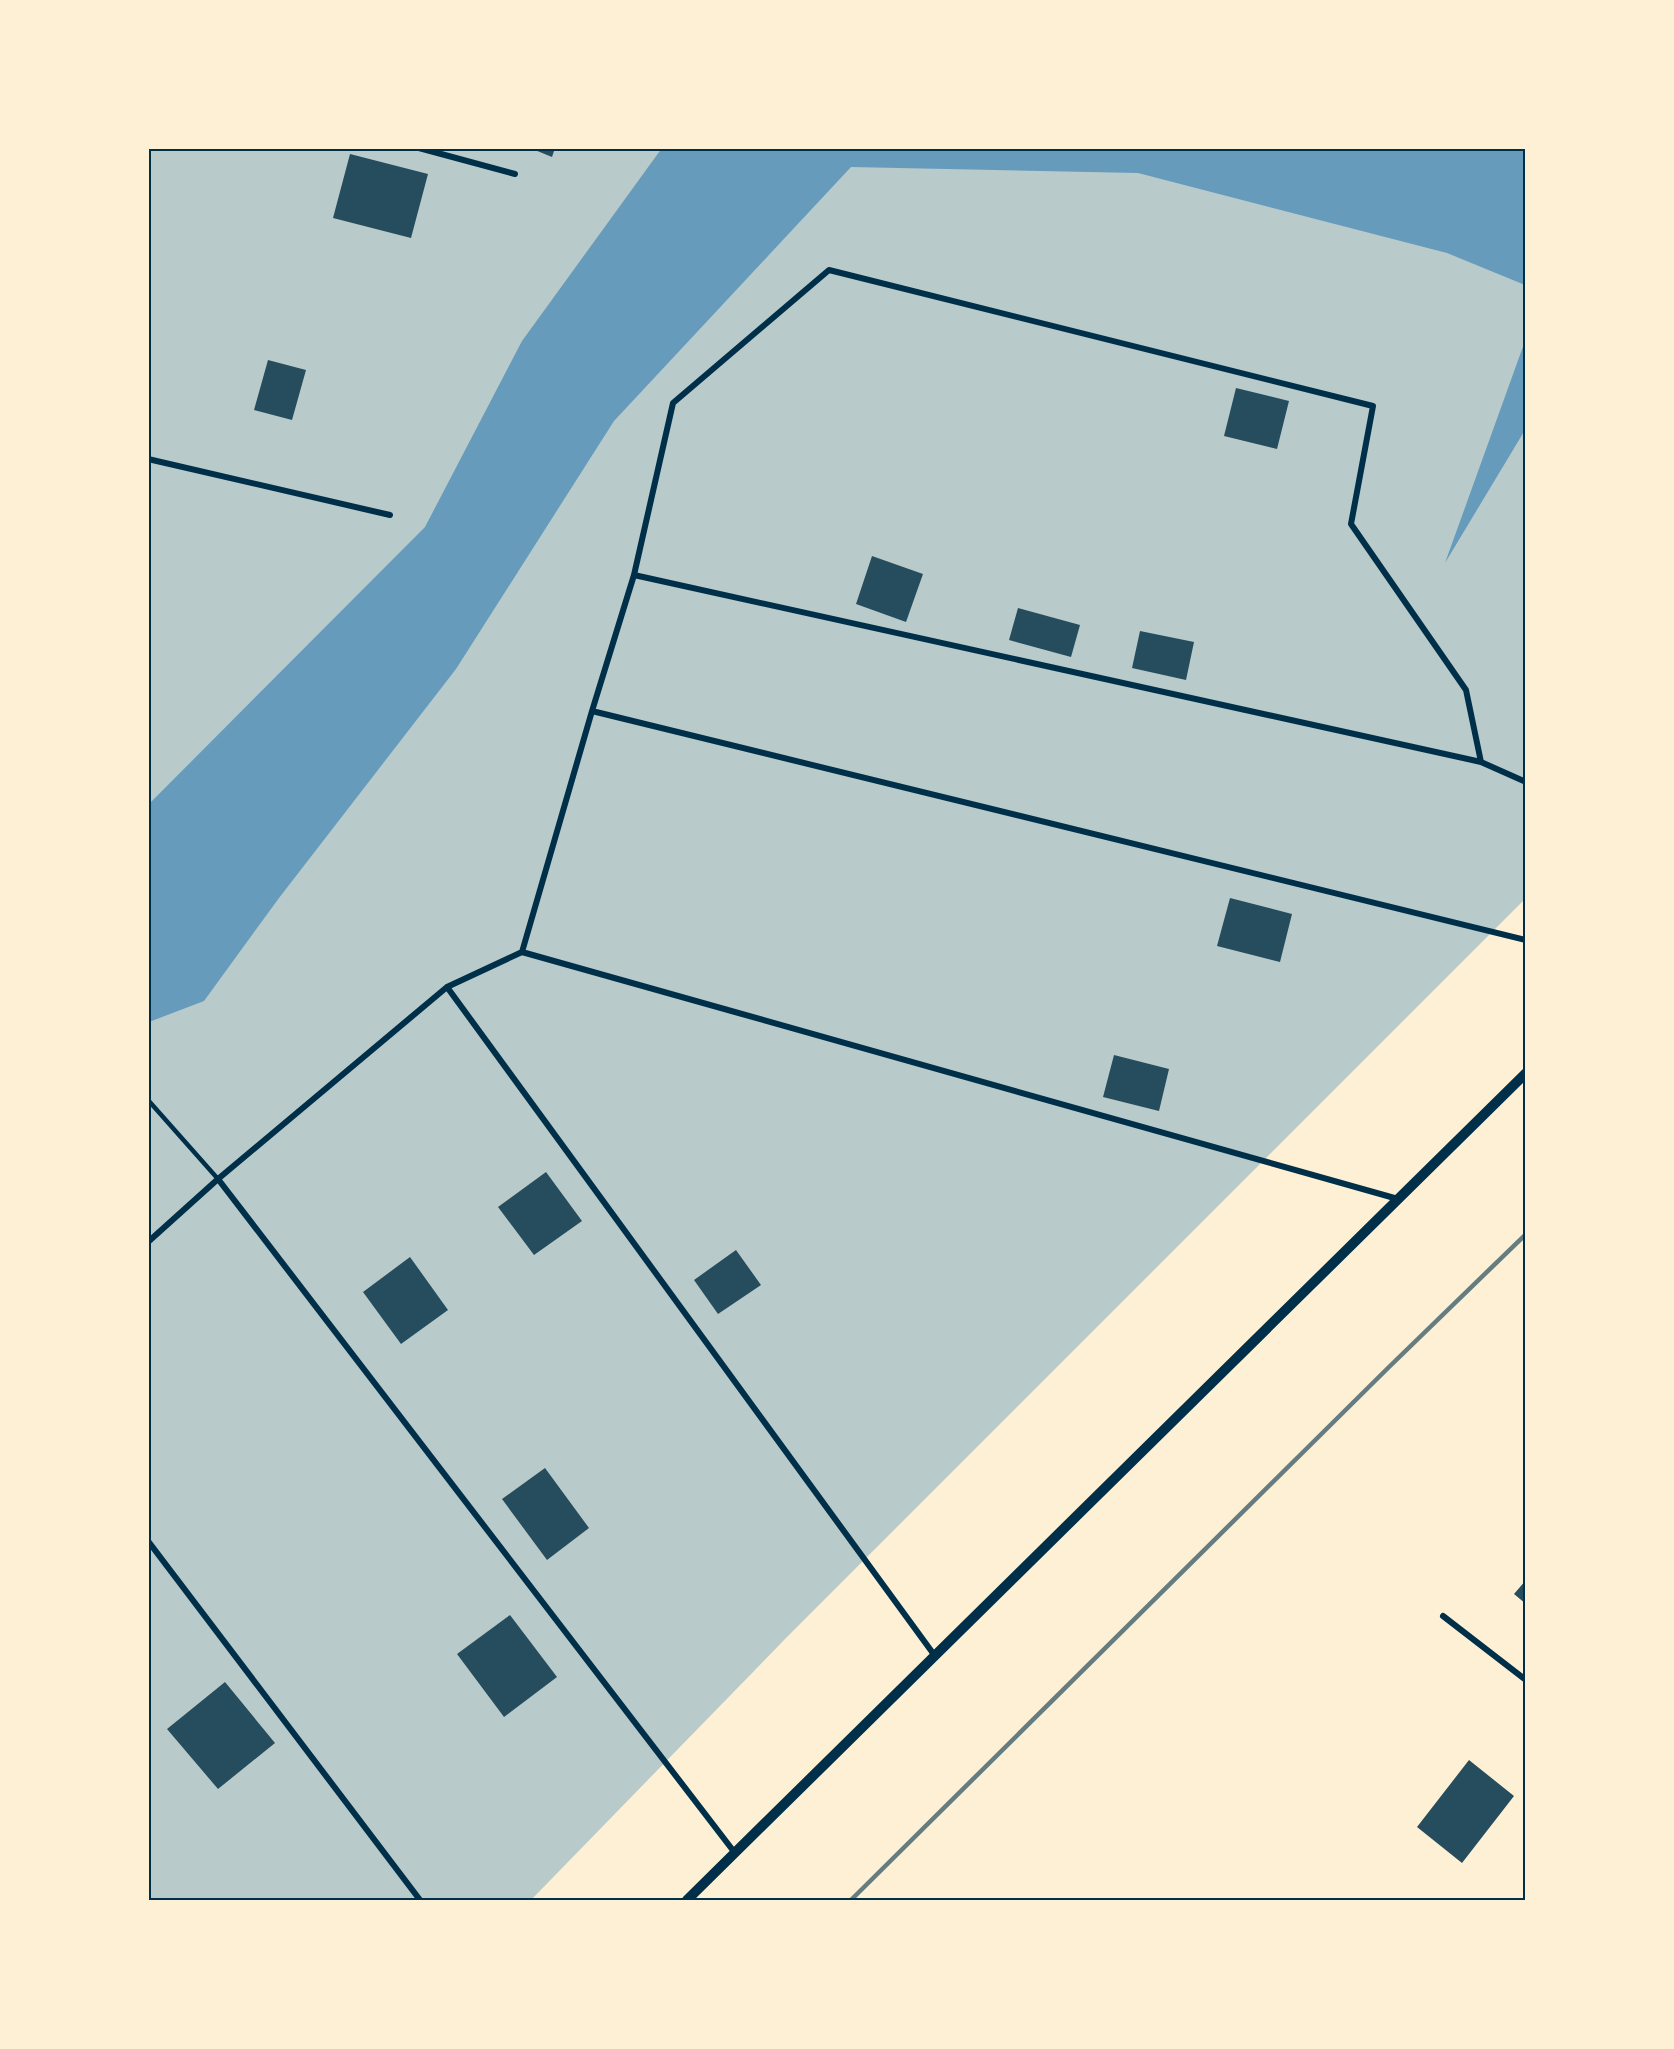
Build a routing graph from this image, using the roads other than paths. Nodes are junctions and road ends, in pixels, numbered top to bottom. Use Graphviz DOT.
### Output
graph roads {
  1 [pos="420,148"];
  2 [pos="515,174"];
  3 [pos="148,459"];
  4 [pos="390,515"];
  5 [pos="634,575"];
  6 [pos="592,711"];
  7 [pos="1481,762"];
  8 [pos="1526,782"];
  9 [pos="1526,940"];
  10 [pos="522,952"];
  11 [pos="447,987"];
  12 [pos="1526,1073"];
  13 [pos="148,1100"];
  14 [pos="218,1179"];
  15 [pos="1398,1199"];
  16 [pos="148,1242"];
  17 [pos="148,1541"];
  18 [pos="1443,1616"];
  19 [pos="935,1656"];
  20 [pos="1526,1680"];
  21 [pos="735,1853"];
  22 [pos="420,1900"];
  23 [pos="687,1900"];
  1 -- 2 [label="street"];
  3 -- 4 [label="street"];
  5 -- 6 [label="street"];
  5 -- 7 [label="street"];
  5 -- 7 [label="street"];
  6 -- 9 [label="street"];
  6 -- 10 [label="street"];
  7 -- 8 [label="street"];
  10 -- 11 [label="street"];
  10 -- 15 [label="street"];
  11 -- 14 [label="street"];
  11 -- 19 [label="street"];
  12 -- 15 [label="street"];
  13 -- 14 [label="lane"];
  14 -- 16 [label="street"];
  14 -- 21 [label="street"];
  15 -- 19 [label="street"];
  17 -- 22 [label="street"];
  18 -- 20 [label="street"];
  19 -- 21 [label="street"];
  21 -- 23 [label="street"];
}
